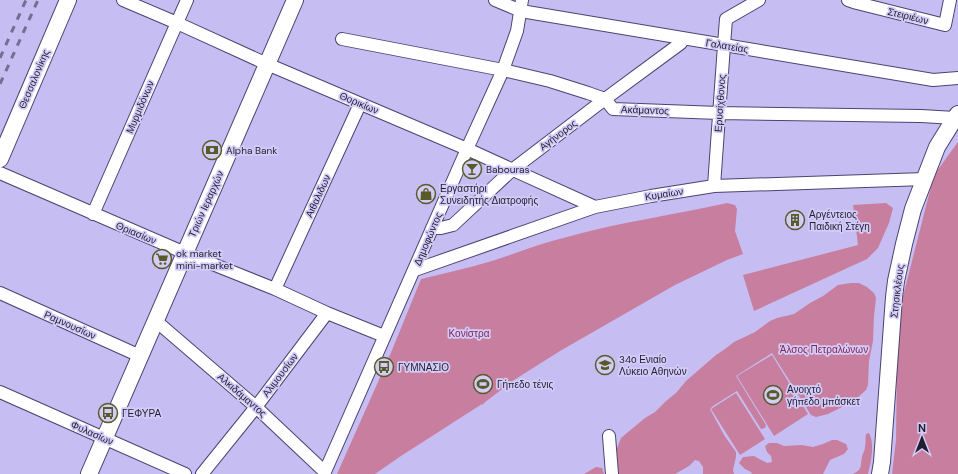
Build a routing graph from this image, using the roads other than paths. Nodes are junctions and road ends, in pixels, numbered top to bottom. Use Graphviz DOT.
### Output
graph roads {
  1 [pos="68,0"];
  2 [pos="123,0"];
  3 [pos="186,0"];
  4 [pos="295,0"];
  5 [pos="495,0"];
  6 [pos="759,0"];
  7 [pos="848,0"];
  8 [pos="950,0"];
  9 [pos="521,6"];
  10 [pos="177,23"];
  11 [pos="682,38"];
  12 [pos="342,39"];
  13 [pos="724,45"];
  14 [pos="267,64"];
  15 [pos="503,70"];
  16 [pos="958,78"];
  17 [pos="605,99"];
  18 [pos="360,104"];
  19 [pos="719,112"];
  20 [pos="956,116"];
  21 [pos="467,149"];
  22 [pos="0,159"];
  23 [pos="512,170"];
  24 [pos="0,173"];
  25 [pos="925,179"];
  26 [pos="714,186"];
  27 [pos="595,207"];
  28 [pos="94,214"];
  29 [pos="432,228"];
  30 [pos="185,253"];
  31 [pos="415,270"];
  32 [pos="275,289"];
  33 [pos="0,294"];
  34 [pos="327,313"];
  35 [pos="156,320"];
  36 [pos="384,336"];
  37 [pos="140,356"];
  38 [pos="0,392"];
  39 [pos="256,407"];
  40 [pos="609,436"];
  41 [pos="104,438"];
  42 [pos="324,473"];
  43 [pos="610,473"];
  44 [pos="89,474"];
  45 [pos="185,474"];
  46 [pos="202,474"];
  47 [pos="880,474"];
  1 -- 22 [label="street, Θεσσαλονίκης"];
  2 -- 10 [label="street, Θορικίων"];
  3 -- 10 [label="street, Μυρμιδόνων"];
  4 -- 14 [label="street, Τριών Ιεραρχών"];
  5 -- 9 [label="street, Γαλατείας"];
  6 -- 13 [label="street, Ερυσίχθονος"];
  7 -- 8 [label="street, Στειριέων"];
  9 -- 11 [label="street, Γαλατείας"];
  9 -- 15 [label="street, Δημοφώντος"];
  10 -- 14 [label="street, Θορικίων"];
  10 -- 28 [label="street, Μυρμιδόνων"];
  11 -- 13 [label="street, Γαλατείας"];
  11 -- 17 [label="street, Αγήνορος"];
  12 -- 15 [label="street, Ακάμαντος"];
  13 -- 16 [label="street, Γαλατείας"];
  13 -- 19 [label="street, Ερυσίχθονος"];
  14 -- 18 [label="street, Θορικίων"];
  14 -- 30 [label="street, Τριών Ιεραρχών"];
  15 -- 17 [label="street, Ακάμαντος"];
  15 -- 21 [label="street, Δημοφώντος"];
  17 -- 19 [label="street, Ακάμαντος"];
  17 -- 23 [label="street, Αγήνορος"];
  18 -- 21 [label="street, Θορικίων"];
  18 -- 32 [label="street, Αιθαλιδων"];
  19 -- 20 [label="street, Ακάμαντος"];
  19 -- 26 [label="street, Ερυσίχθονος"];
  20 -- 25 [label="street, Στησικλέους"];
  21 -- 23 [label="street, Θορικίων"];
  21 -- 29 [label="street, Δημοφώντος"];
  23 -- 27 [label="street, Θορικίων"];
  23 -- 29 [label="street, Αγήνορος"];
  24 -- 28 [label="street, Θριασίων"];
  25 -- 26 [label="street, Κυμαίων"];
  25 -- 47 [label="street, Στησικλέους"];
  26 -- 27 [label="street, Κυμαίων"];
  27 -- 31 [label="street, Κυμαίων"];
  28 -- 30 [label="street, Θριασίων"];
  29 -- 31 [label="street, Δημοφώντος"];
  30 -- 32 [label="street, Θριασίων"];
  30 -- 35 [label="street, Τριών Ιεραρχών"];
  31 -- 36 [label="street, Δημοφώντος"];
  32 -- 34 [label="street, Θριασίων"];
  33 -- 37 [label="street, Ραμνουσίων"];
  34 -- 36 [label="street, Θριασίων"];
  34 -- 39 [label="street, Αλιμουσίων"];
  35 -- 37 [label="street, Τριών Ιεραρχών"];
  35 -- 39 [label="street, Αλκιδάμαντος"];
  36 -- 42 [label="street, Δημοφώντος"];
  37 -- 41 [label="street, Τριών Ιεραρχών"];
  38 -- 41 [label="street, Φυλασίων"];
  39 -- 42 [label="street, Αλκιδάμαντος"];
  39 -- 46 [label="street, Αλιμουσίων"];
  40 -- 43 [label="street"];
  41 -- 44 [label="street, Τριών Ιεραρχών"];
  41 -- 45 [label="street, Φυλασίων"];
}
